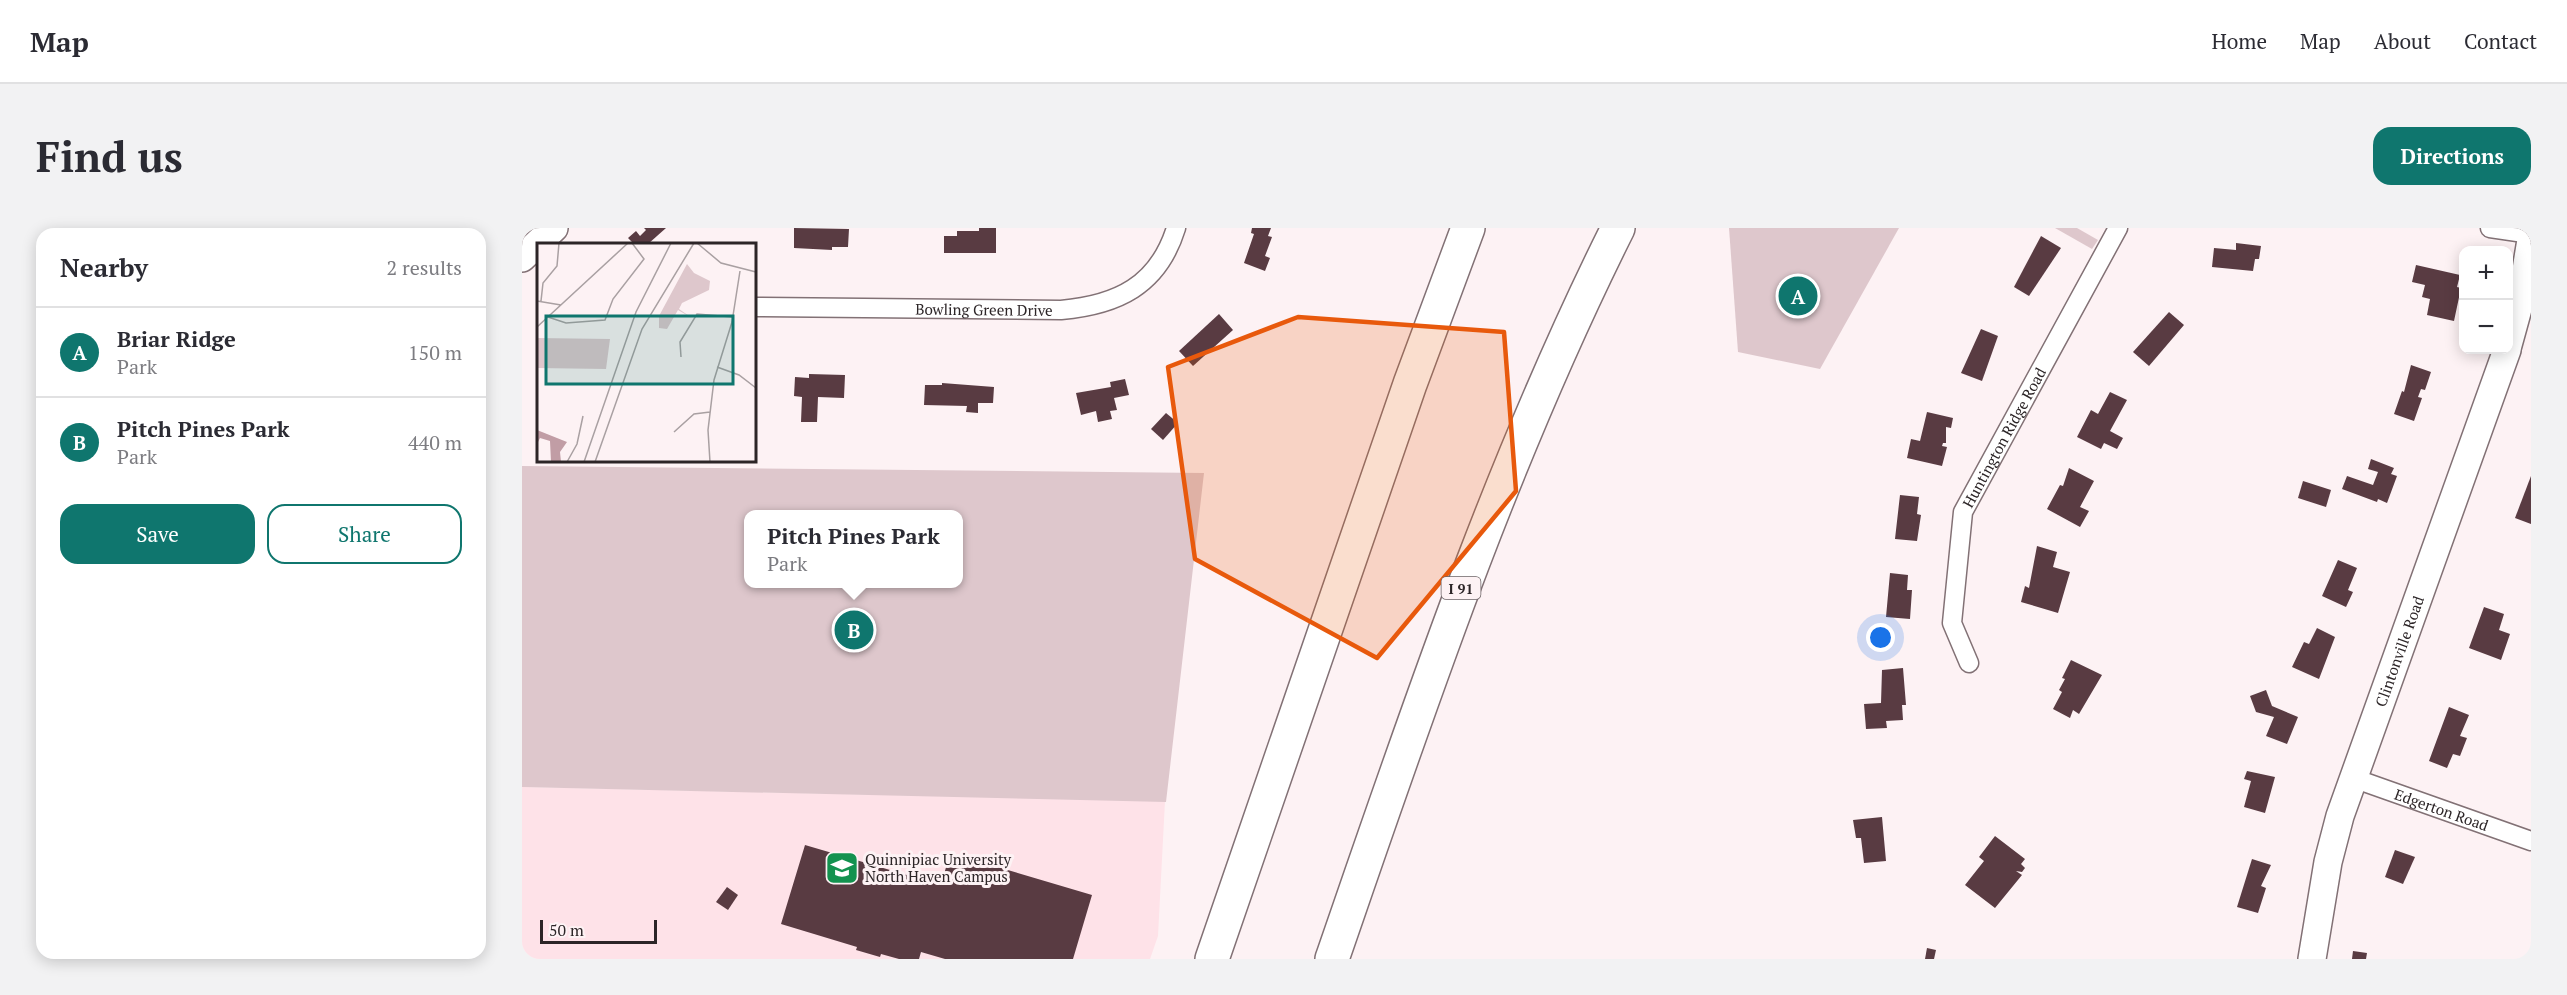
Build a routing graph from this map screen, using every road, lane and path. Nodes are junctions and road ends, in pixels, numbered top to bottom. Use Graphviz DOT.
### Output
graph roads {
  1 [pos="1176,228"];
  2 [pos="1468,228"];
  3 [pos="1618,228"];
  4 [pos="2118,228"];
  5 [pos="2490,228"];
  6 [pos="2531,234"];
  7 [pos="2531,240"];
  8 [pos="537,247"];
  9 [pos="522,258"];
  10 [pos="756,308"];
  11 [pos="2513,327"];
  12 [pos="2506,354"];
  13 [pos="1969,663"];
  14 [pos="2353,778"];
  15 [pos="2531,842"];
  16 [pos="1212,959"];
  17 [pos="1332,959"];
  18 [pos="2313,959"];
  1 -- 10 [label="street, Bowling Green Drive"];
  2 -- 16 [label="highway"];
  3 -- 17 [label="highway, I 91"];
  4 -- 13 [label="street, Huntington Ridge Road"];
  5 -- 6 [label="street"];
  7 -- 11 [label="street"];
  8 -- 9 [label="street"];
  12 -- 14 [label="street, Clintonville Road"];
  14 -- 15 [label="street, Edgerton Road"];
  14 -- 18 [label="street, Clintonville Road"];
}
